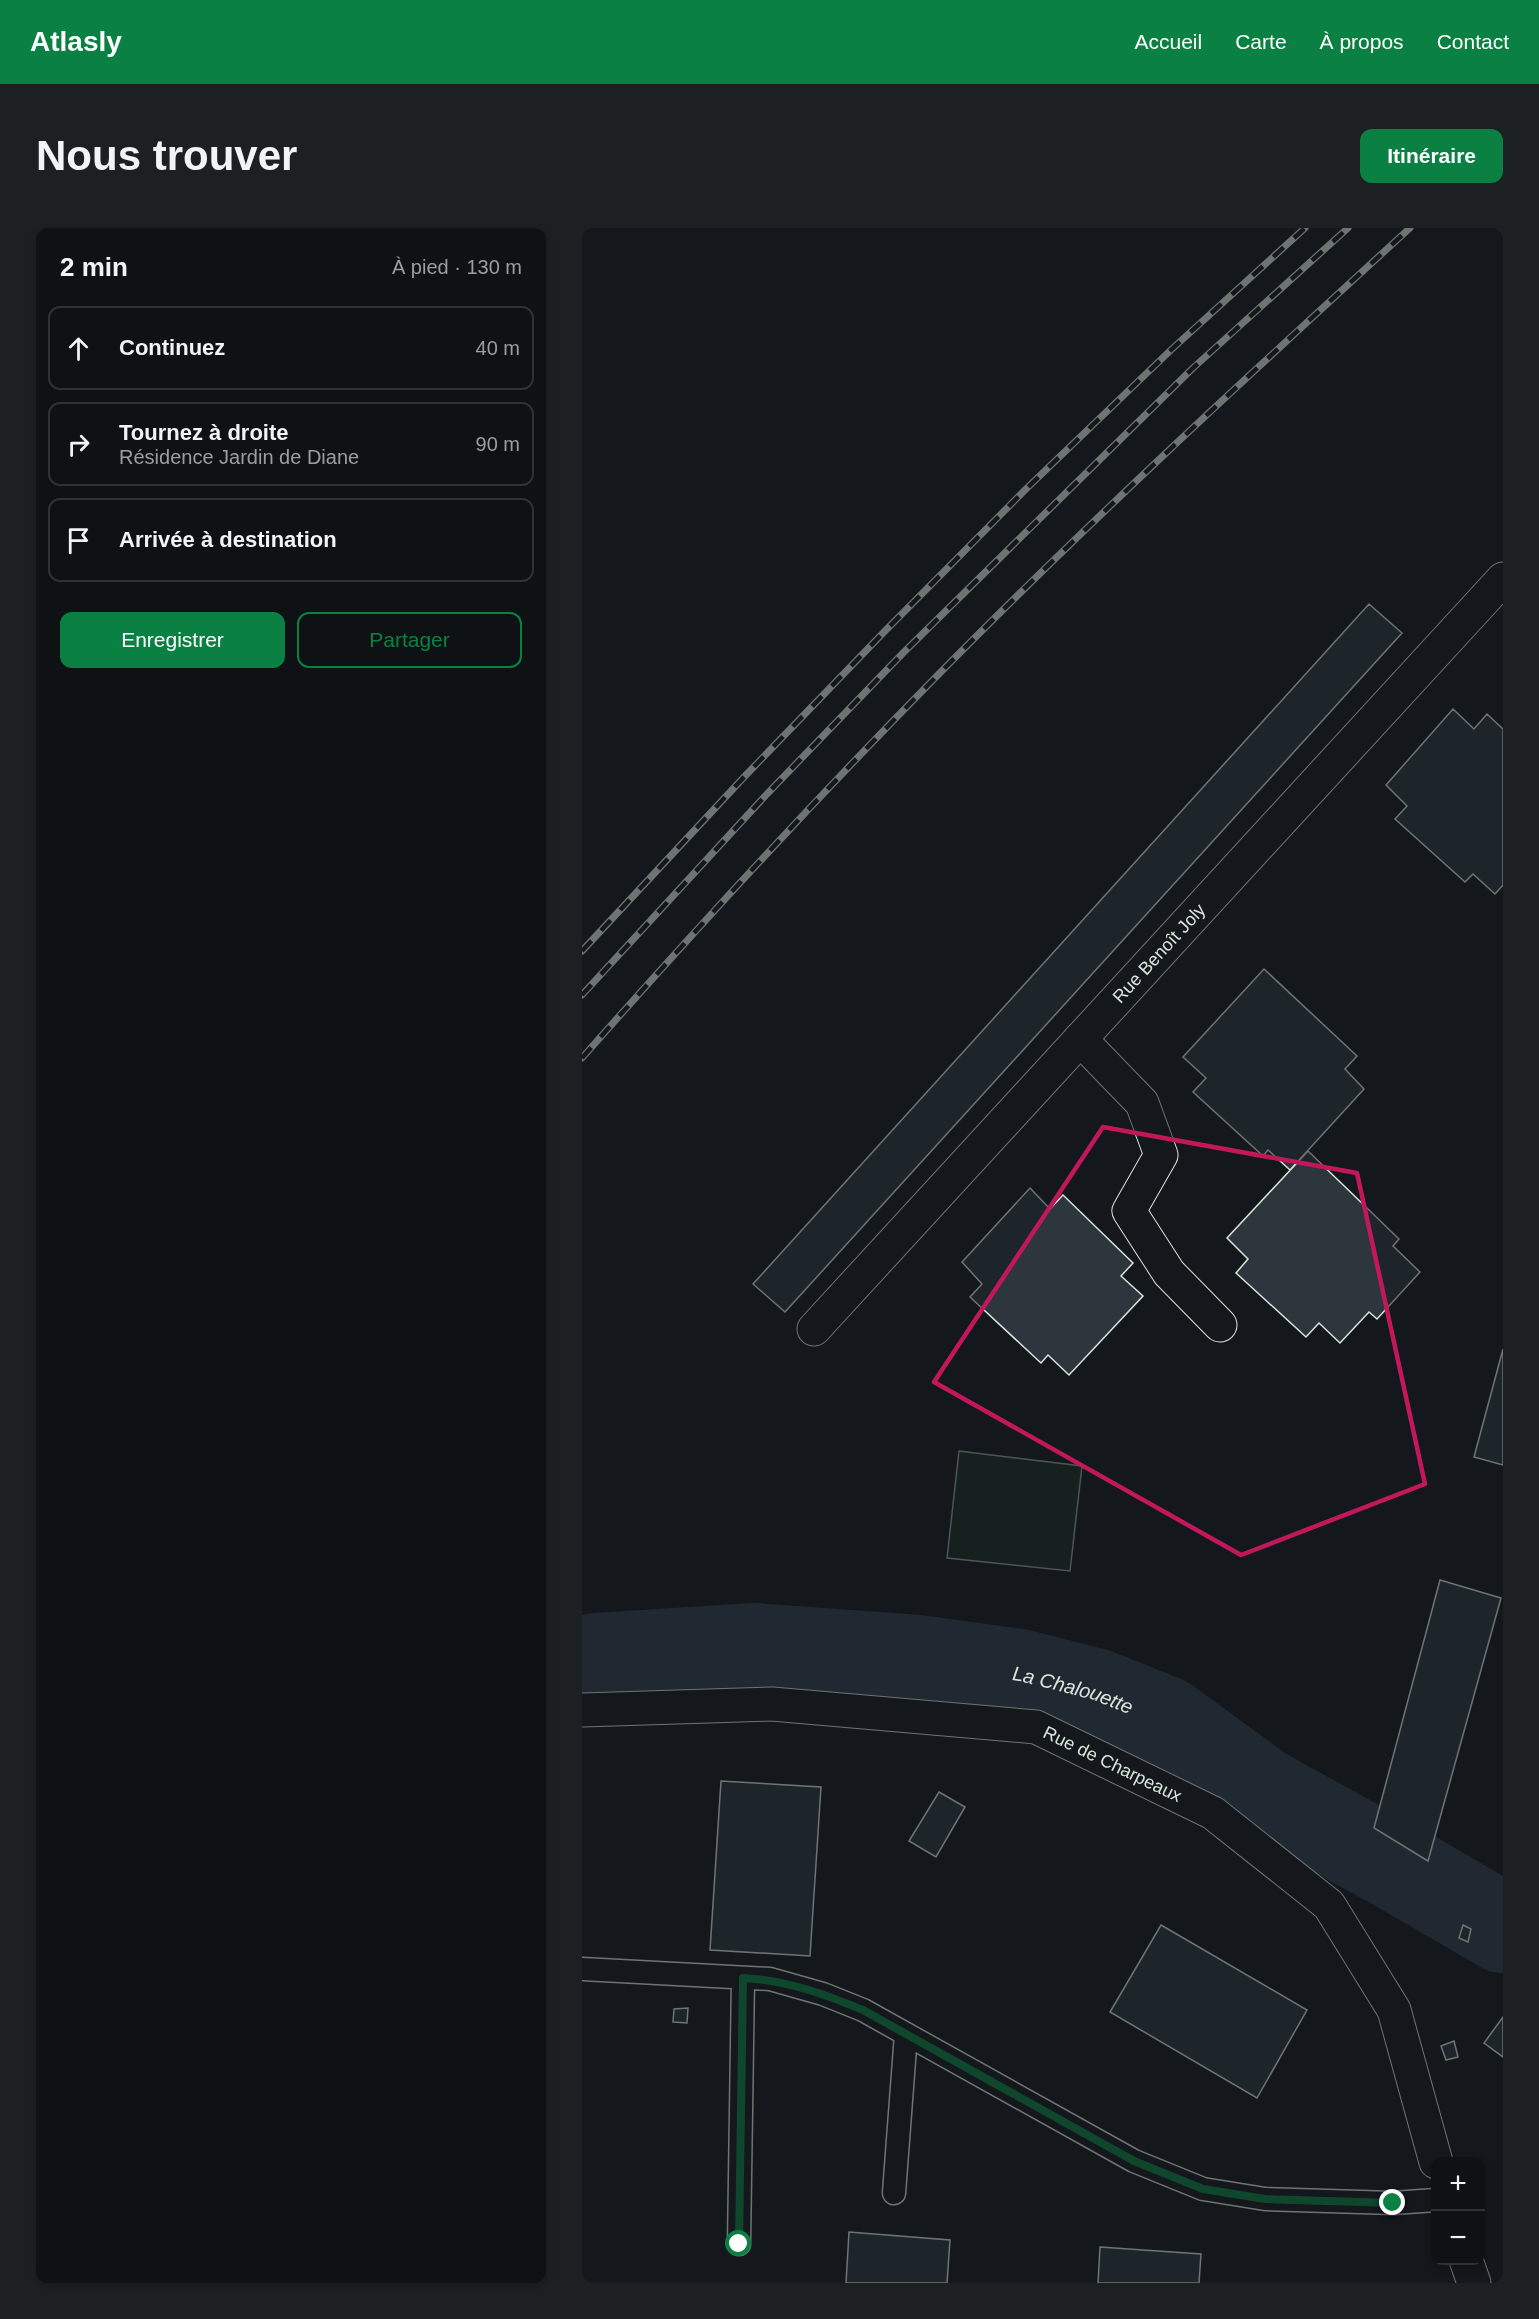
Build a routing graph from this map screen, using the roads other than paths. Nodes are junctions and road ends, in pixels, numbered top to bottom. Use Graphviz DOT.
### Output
graph roads {
  1 [pos="1503,579"];
  2 [pos="1080,1039"];
  3 [pos="1220,1324"];
  4 [pos="814,1329"];
  5 [pos="582,1710"];
  6 [pos="582,1969"];
  7 [pos="743,1978"];
  8 [pos="906,2034"];
  9 [pos="1435,2157"];
  10 [pos="894,2193"];
  11 [pos="1431,2200"];
  12 [pos="739,2244"];
  13 [pos="1469,2265"];
  14 [pos="1474,2283"];
  1 -- 2 [label="street, Rue Benoît Joly"];
  2 -- 3 [label="street"];
  2 -- 4 [label="street, Rue Benoît Joly"];
  5 -- 9 [label="street, Rue de Charpeaux"];
  6 -- 7 [label="lane"];
  7 -- 8 [label="lane"];
  7 -- 12 [label="lane"];
  8 -- 10 [label="lane"];
  8 -- 11 [label="lane"];
  13 -- 14 [label="street"];
}
